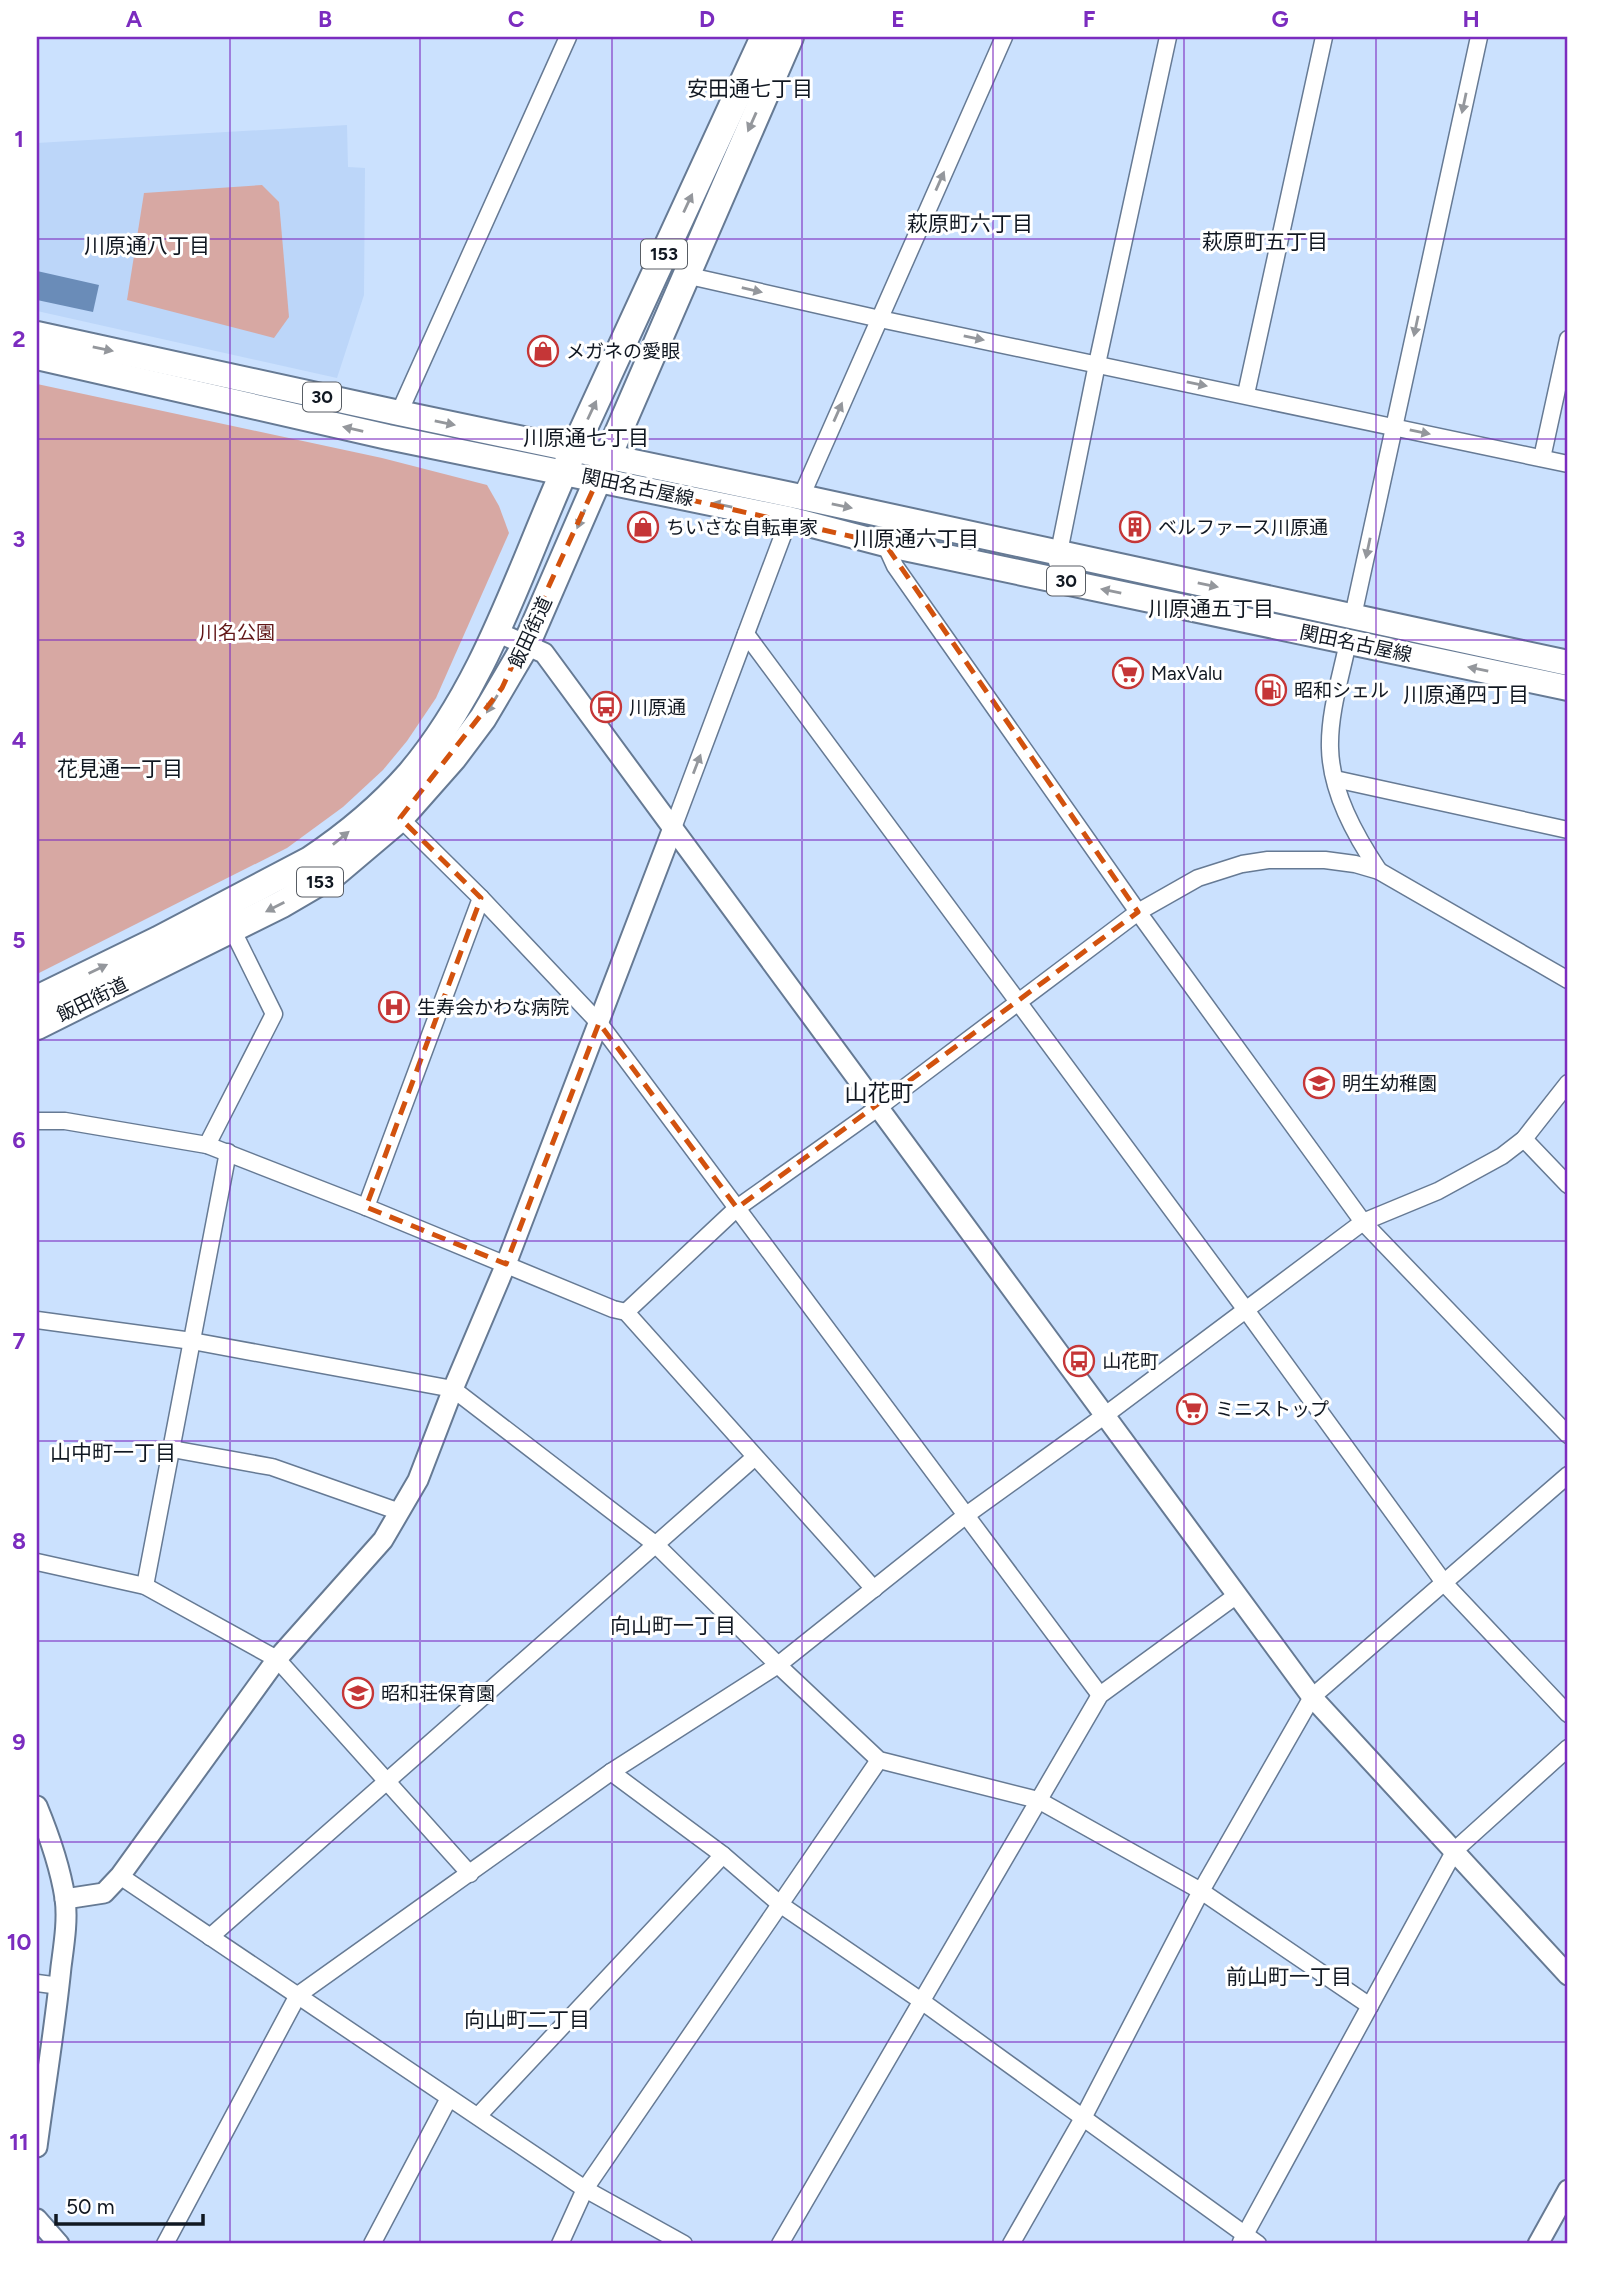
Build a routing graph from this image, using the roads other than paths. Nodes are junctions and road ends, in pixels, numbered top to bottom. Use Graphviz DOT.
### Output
graph roads {
  1 [pos="568,37"];
  2 [pos="764,37"];
  3 [pos="790,37"];
  4 [pos="1004,37"];
  5 [pos="1168,37"];
  6 [pos="1324,37"];
  7 [pos="1479,37"];
  8 [pos="685,275"];
  9 [pos="880,319"];
  10 [pos="37,334"];
  11 [pos="1568,339"];
  12 [pos="37,357"];
  13 [pos="1097,363"];
  14 [pos="1246,394"];
  15 [pos="399,413"];
  16 [pos="1394,426"];
  17 [pos="1542,458"];
  18 [pos="569,461"];
  19 [pos="1568,464"];
  20 [pos="603,467"];
  21 [pos="801,497"];
  22 [pos="789,519"];
  23 [pos="885,544"];
  24 [pos="1059,554"];
  25 [pos="1054,579"];
  26 [pos="1353,616"];
  27 [pos="495,631"];
  28 [pos="746,634"];
  29 [pos="1348,642"];
  30 [pos="526,645"];
  31 [pos="1568,663"];
  32 [pos="1568,688"];
  33 [pos="1335,779"];
  34 [pos="400,818"];
  35 [pos="673,828"];
  36 [pos="1568,830"];
  37 [pos="1378,872"];
  38 [pos="481,898"];
  39 [pos="1138,912"];
  40 [pos="232,929"];
  41 [pos="1568,980"];
  42 [pos="37,999"];
  43 [pos="1018,1001"];
  44 [pos="599,1023"];
  45 [pos="37,1026"];
  46 [pos="1568,1083"];
  47 [pos="879,1107"];
  48 [pos="37,1122"];
  49 [pos="1524,1139"];
  50 [pos="207,1145"];
  51 [pos="228,1152"];
  52 [pos="1568,1185"];
  53 [pos="366,1207"];
  54 [pos="737,1208"];
  55 [pos="1363,1222"];
  56 [pos="506,1264"];
  57 [pos="1246,1310"];
  58 [pos="626,1312"];
  59 [pos="37,1320"];
  60 [pos="192,1341"];
  61 [pos="453,1389"];
  62 [pos="1104,1416"];
  63 [pos="1568,1435"];
  64 [pos="172,1448"];
  65 [pos="755,1457"];
  66 [pos="1568,1475"];
  67 [pos="400,1512"];
  68 [pos="965,1516"];
  69 [pos="655,1545"];
  70 [pos="37,1562"];
  71 [pos="1445,1584"];
  72 [pos="145,1586"];
  73 [pos="874,1589"];
  74 [pos="1237,1595"];
  75 [pos="277,1660"];
  76 [pos="778,1665"];
  77 [pos="1100,1695"];
  78 [pos="1312,1697"];
  79 [pos="1568,1714"];
  80 [pos="1568,1748"];
  81 [pos="879,1760"];
  82 [pos="611,1772"];
  83 [pos="386,1782"];
  84 [pos="1038,1800"];
  85 [pos="37,1806"];
  86 [pos="1455,1850"];
  87 [pos="723,1855"];
  88 [pos="470,1874"];
  89 [pos="120,1876"];
  90 [pos="1201,1891"];
  91 [pos="65,1899"];
  92 [pos="781,1905"];
  93 [pos="210,1937"];
  94 [pos="1568,1975"];
  95 [pos="37,1983"];
  96 [pos="60,1986"];
  97 [pos="298,1995"];
  98 [pos="920,2000"];
  99 [pos="1370,2006"];
  100 [pos="449,2098"];
  101 [pos="478,2116"];
  102 [pos="1083,2118"];
  103 [pos="37,2147"];
  104 [pos="584,2189"];
  105 [pos="1568,2190"];
  106 [pos="37,2218"];
  107 [pos="1248,2241"];
  108 [pos="59,2244"];
  109 [pos="165,2244"];
  110 [pos="372,2244"];
  111 [pos="559,2244"];
  112 [pos="684,2244"];
  113 [pos="780,2244"];
  114 [pos="1011,2244"];
  115 [pos="1538,2244"];
  1 -- 15 [label="street"];
  18 -- 2 [label="highway, 飯田街道 / 153, one-way"];
  3 -- 8 [label="highway, 飯田街道 / 153, one-way"];
  9 -- 4 [label="street, one-way"];
  5 -- 13 [label="street"];
  6 -- 14 [label="street"];
  7 -- 16 [label="street, one-way"];
  8 -- 9 [label="street, one-way"];
  8 -- 20 [label="highway, 飯田街道 / 153"];
  9 -- 13 [label="street, one-way"];
  21 -- 9 [label="street, one-way"];
  10 -- 15 [label="main road, 関田名古屋線 / 30, one-way"];
  11 -- 17 [label="street"];
  18 -- 12 [label="main road, 関田名古屋線 / 30, one-way"];
  13 -- 14 [label="street, one-way"];
  13 -- 24 [label="street"];
  14 -- 16 [label="street"];
  15 -- 18 [label="main road, 関田名古屋線 / 30, one-way"];
  16 -- 17 [label="street, one-way"];
  16 -- 26 [label="street, one-way"];
  17 -- 19 [label="street"];
  18 -- 20 [label="main road, 関田名古屋線 / 30"];
  18 -- 27 [label="highway, 飯田街道 / 153"];
  20 -- 21 [label="main road, 関田名古屋線 / 30"];
  22 -- 20 [label="main road, 関田名古屋線 / 30, one-way"];
  20 -- 30 [label="highway, 飯田街道 / 153, one-way"];
  21 -- 24 [label="main road, 関田名古屋線 / 30, one-way"];
  22 -- 23 [label="main road, 関田名古屋線 / 30"];
  22 -- 28 [label="street"];
  23 -- 25 [label="main road, 関田名古屋線 / 30"];
  23 -- 39 [label="street"];
  24 -- 25 [label="street"];
  24 -- 26 [label="main road, 関田名古屋線 / 30, one-way"];
  29 -- 25 [label="main road, 関田名古屋線 / 30, one-way"];
  26 -- 31 [label="main road, 関田名古屋線 / 30"];
  27 -- 30 [label="street"];
  42 -- 27 [label="highway, 飯田街道 / 153, one-way"];
  35 -- 28 [label="street, one-way"];
  28 -- 43 [label="street"];
  32 -- 29 [label="main road, 関田名古屋線 / 30, one-way"];
  29 -- 33 [label="street"];
  30 -- 34 [label="highway, 飯田街道 / 153, one-way"];
  30 -- 35 [label="street"];
  33 -- 36 [label="street"];
  33 -- 37 [label="street"];
  34 -- 38 [label="street"];
  34 -- 40 [label="highway, 飯田街道 / 153, one-way"];
  35 -- 44 [label="street"];
  35 -- 47 [label="street"];
  37 -- 39 [label="street"];
  37 -- 41 [label="street"];
  38 -- 44 [label="street"];
  38 -- 53 [label="street"];
  39 -- 43 [label="street"];
  39 -- 55 [label="street"];
  40 -- 45 [label="highway, 飯田街道 / 153"];
  40 -- 50 [label="street"];
  43 -- 47 [label="street"];
  43 -- 57 [label="street"];
  44 -- 54 [label="street"];
  44 -- 56 [label="street"];
  46 -- 49 [label="street"];
  47 -- 54 [label="street"];
  47 -- 62 [label="street"];
  48 -- 50 [label="street"];
  49 -- 52 [label="street"];
  49 -- 55 [label="street"];
  50 -- 51 [label="street"];
  51 -- 53 [label="street"];
  51 -- 60 [label="street"];
  53 -- 56 [label="street"];
  54 -- 58 [label="street"];
  54 -- 68 [label="street"];
  55 -- 57 [label="street"];
  55 -- 63 [label="street"];
  56 -- 58 [label="street"];
  56 -- 61 [label="street"];
  57 -- 62 [label="street"];
  57 -- 71 [label="street"];
  58 -- 65 [label="street"];
  59 -- 60 [label="street"];
  60 -- 61 [label="street"];
  60 -- 64 [label="street"];
  61 -- 67 [label="street"];
  61 -- 69 [label="street"];
  62 -- 68 [label="street"];
  62 -- 74 [label="street"];
  64 -- 67 [label="street"];
  64 -- 72 [label="street"];
  65 -- 69 [label="street"];
  65 -- 73 [label="street"];
  66 -- 71 [label="street"];
  67 -- 75 [label="street"];
  68 -- 73 [label="street"];
  68 -- 77 [label="street"];
  69 -- 76 [label="street"];
  69 -- 83 [label="street"];
  70 -- 72 [label="street"];
  71 -- 78 [label="street"];
  71 -- 79 [label="street"];
  72 -- 75 [label="street"];
  73 -- 76 [label="street"];
  74 -- 77 [label="street"];
  74 -- 78 [label="street"];
  75 -- 83 [label="street"];
  75 -- 89 [label="street"];
  76 -- 81 [label="street"];
  76 -- 82 [label="street"];
  77 -- 84 [label="street"];
  78 -- 86 [label="street"];
  78 -- 90 [label="street"];
  80 -- 86 [label="street"];
  81 -- 84 [label="street"];
  81 -- 92 [label="street"];
  82 -- 87 [label="street"];
  82 -- 88 [label="street"];
  83 -- 88 [label="street"];
  83 -- 93 [label="street"];
  84 -- 90 [label="street"];
  84 -- 98 [label="street"];
  85 -- 91 [label="street"];
  86 -- 94 [label="street"];
  86 -- 99 [label="street"];
  87 -- 92 [label="street"];
  87 -- 101 [label="street"];
  88 -- 97 [label="street"];
  89 -- 91 [label="street"];
  89 -- 93 [label="street"];
  90 -- 99 [label="street"];
  90 -- 102 [label="street"];
  91 -- 96 [label="street"];
  92 -- 98 [label="street"];
  92 -- 104 [label="street"];
  93 -- 97 [label="street"];
  95 -- 96 [label="street"];
  96 -- 103 [label="street"];
  97 -- 100 [label="street"];
  97 -- 109 [label="street"];
  98 -- 102 [label="street"];
  98 -- 113 [label="street"];
  99 -- 107 [label="street"];
  100 -- 101 [label="street"];
  100 -- 110 [label="street"];
  101 -- 104 [label="street"];
  102 -- 107 [label="street"];
  102 -- 114 [label="street"];
  104 -- 111 [label="street"];
  104 -- 112 [label="street"];
  105 -- 115 [label="street"];
  106 -- 108 [label="street"];
}
